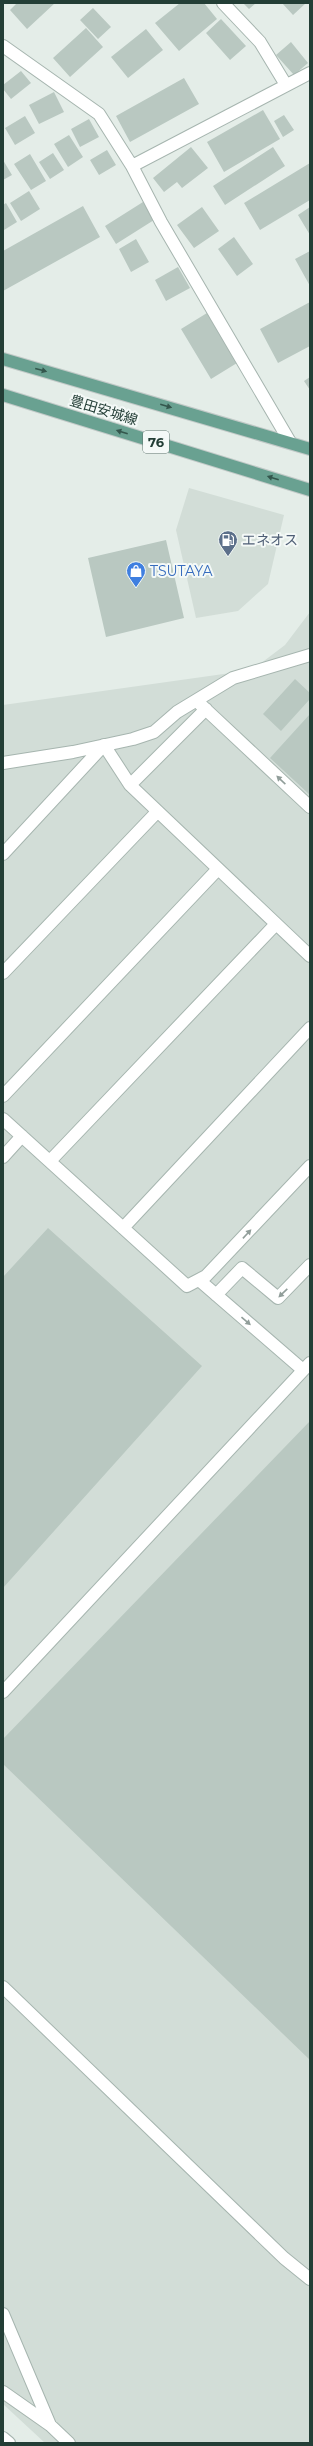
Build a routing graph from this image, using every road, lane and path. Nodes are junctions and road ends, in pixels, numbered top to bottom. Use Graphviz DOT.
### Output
graph roads {
  1 [pos="223,3"];
  2 [pos="3,46"];
  3 [pos="310,73"];
  4 [pos="286,85"];
  5 [pos="132,166"];
  6 [pos="3,359"];
  7 [pos="3,395"];
  8 [pos="290,442"];
  9 [pos="310,448"];
  10 [pos="310,490"];
  11 [pos="310,655"];
  12 [pos="196,700"];
  13 [pos="206,709"];
  14 [pos="104,746"];
  15 [pos="3,763"];
  16 [pos="130,786"];
  17 [pos="310,807"];
  18 [pos="157,812"];
  19 [pos="3,854"];
  20 [pos="218,869"];
  21 [pos="276,924"];
  22 [pos="310,956"];
  23 [pos="3,973"];
  24 [pos="310,1028"];
  25 [pos="3,1096"];
  26 [pos="3,1119"];
  27 [pos="22,1136"];
  28 [pos="3,1157"];
  29 [pos="50,1161"];
  30 [pos="310,1166"];
  31 [pos="123,1228"];
  32 [pos="228,1253"];
  33 [pos="310,1265"];
  34 [pos="242,1268"];
  35 [pos="199,1280"];
  36 [pos="216,1295"];
  37 [pos="306,1367"];
  38 [pos="3,1692"];
  39 [pos="3,1987"];
  40 [pos="310,2279"];
  41 [pos="3,2314"];
  42 [pos="3,2391"];
  43 [pos="50,2425"];
  44 [pos="3,2438"];
  45 [pos="9,2443"];
  46 [pos="69,2443"];
  1 -- 4 [label="street"];
  2 -- 5 [label="street"];
  3 -- 4 [label="street"];
  4 -- 5 [label="street"];
  5 -- 8 [label="street"];
  6 -- 8 [label="main road, 豊田安城線, one-way"];
  10 -- 7 [label="main road, 豊田安城線 / 76, one-way"];
  8 -- 9 [label="main road, 豊田安城線"];
  11 -- 12 [label="street"];
  12 -- 13 [label="street"];
  12 -- 14 [label="street"];
  13 -- 16 [label="street"];
  17 -- 13 [label="street, one-way"];
  14 -- 15 [label="street"];
  14 -- 16 [label="street"];
  14 -- 19 [label="street"];
  16 -- 18 [label="street"];
  18 -- 20 [label="street"];
  18 -- 23 [label="street"];
  20 -- 21 [label="street"];
  20 -- 25 [label="street"];
  21 -- 22 [label="street"];
  21 -- 29 [label="street"];
  24 -- 31 [label="street"];
  26 -- 27 [label="street"];
  27 -- 28 [label="street"];
  27 -- 29 [label="street"];
  29 -- 31 [label="street"];
  32 -- 30 [label="street, one-way"];
  31 -- 35 [label="street"];
  32 -- 34 [label="street"];
  32 -- 35 [label="street"];
  33 -- 34 [label="street, one-way"];
  34 -- 36 [label="street"];
  35 -- 36 [label="street"];
  36 -- 37 [label="street, one-way"];
  37 -- 38 [label="street"];
  39 -- 40 [label="street"];
  41 -- 43 [label="street"];
  42 -- 43 [label="street"];
  43 -- 46 [label="street"];
  44 -- 45 [label="street"];
}
